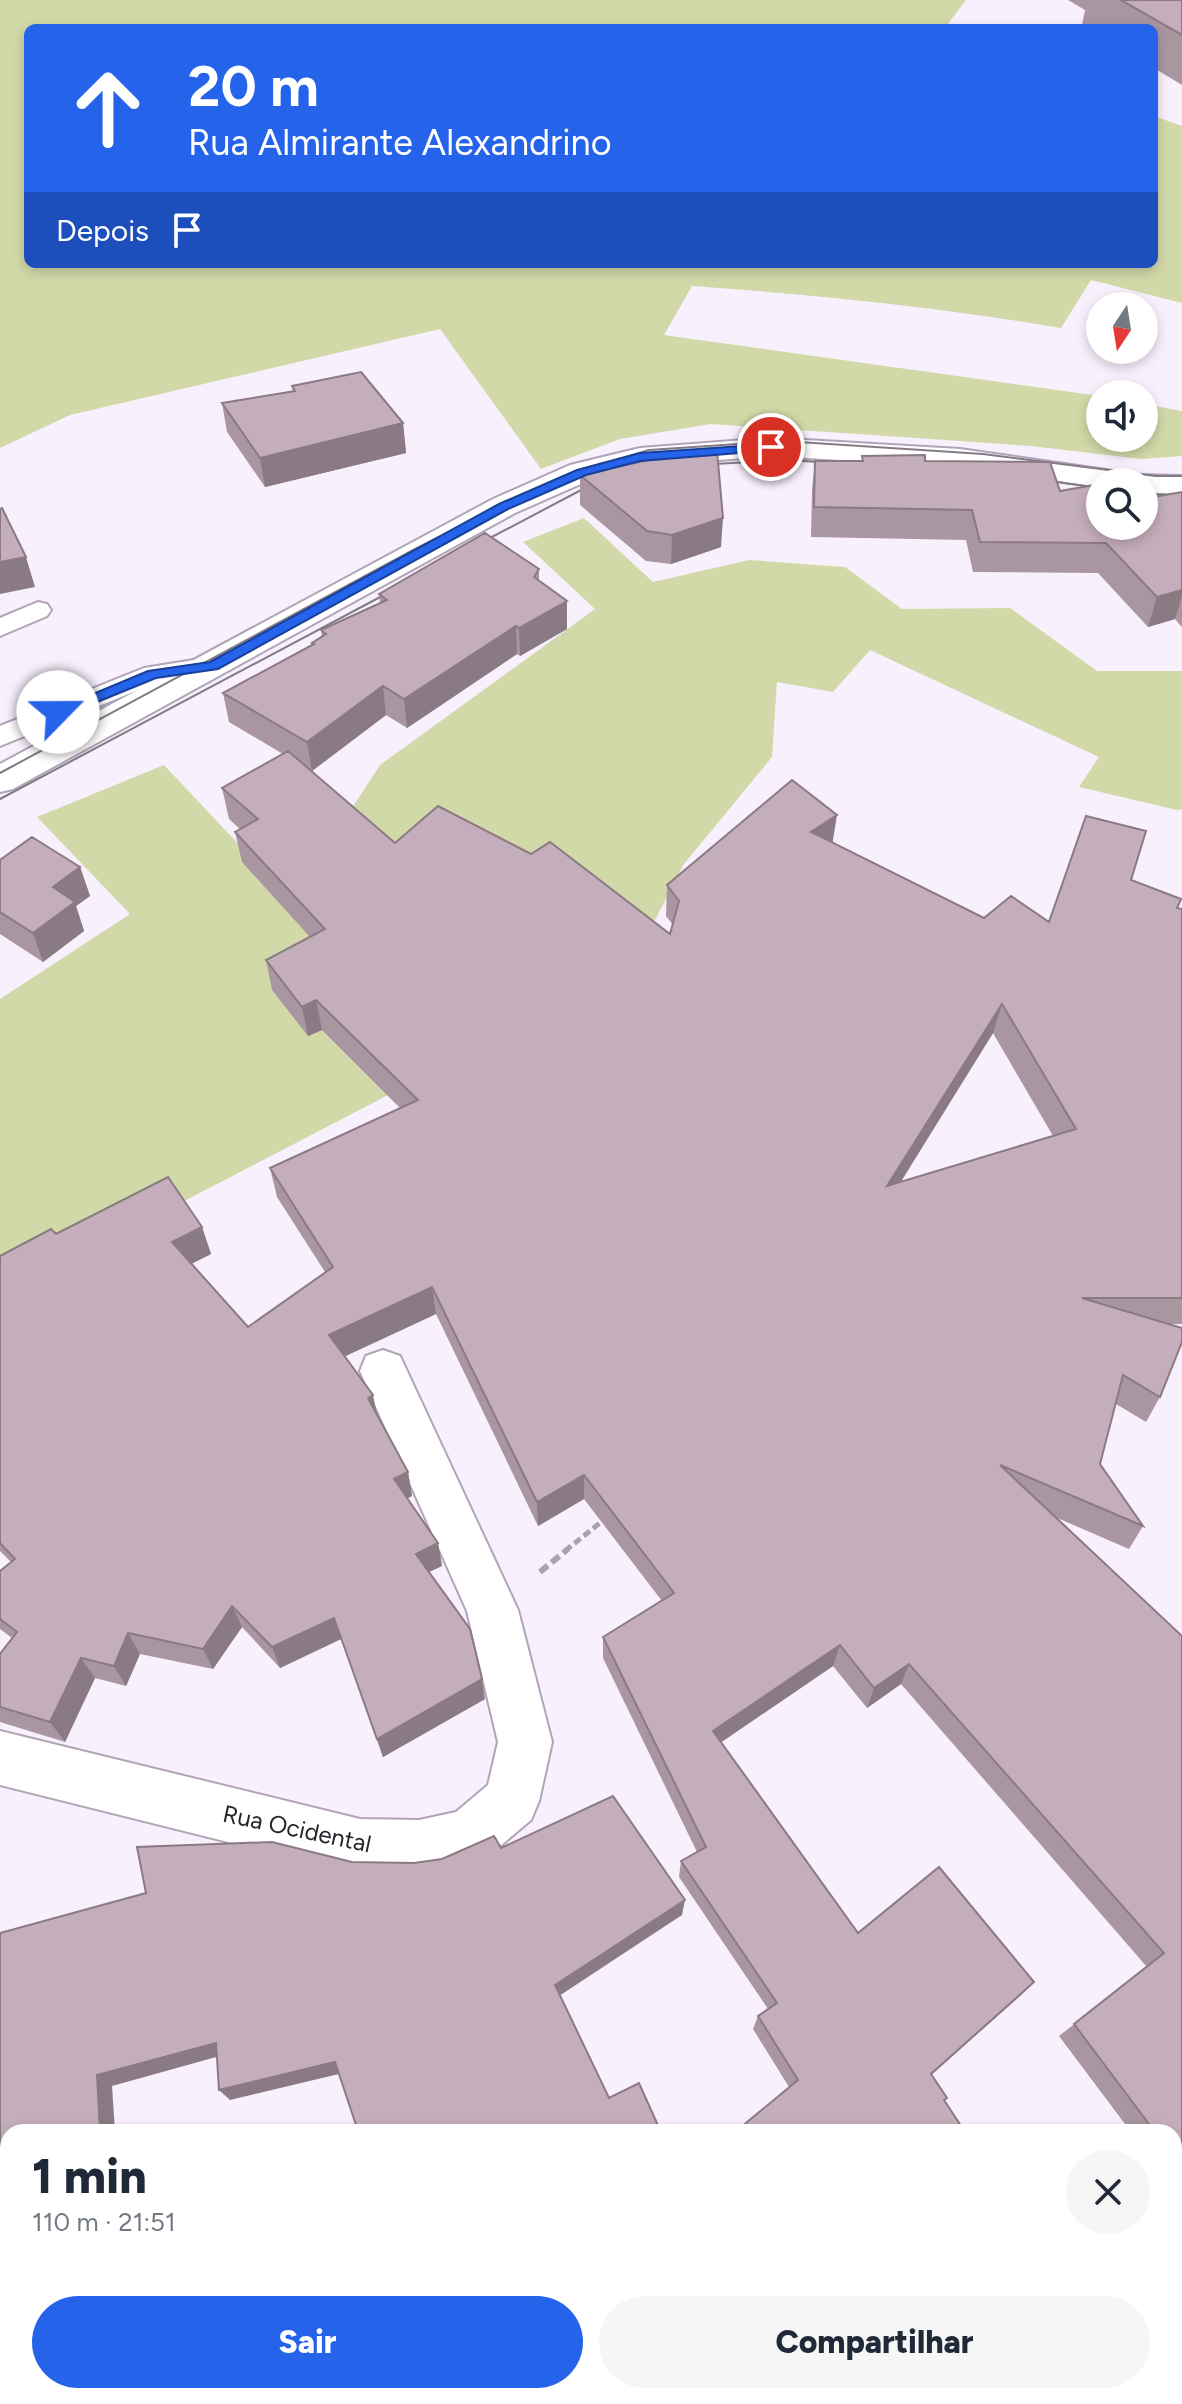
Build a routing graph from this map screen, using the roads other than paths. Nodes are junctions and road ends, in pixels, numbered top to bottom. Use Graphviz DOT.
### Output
graph roads {
  1 [pos="1086,476"];
  2 [pos="1158,484"];
  3 [pos="1182,485"];
  4 [pos="38,610"];
  5 [pos="0,628"];
  6 [pos="213,666"];
  7 [pos="0,737"];
  8 [pos="0,780"];
  9 [pos="383,1371"];
  10 [pos="0,1758"];
  1 -- 6 [label="street"];
  2 -- 3 [label="street"];
  4 -- 5 [label="lane"];
  6 -- 7 [label="lane"];
  6 -- 8 [label="street"];
  9 -- 10 [label="street, Rua Ocidental"];
}
